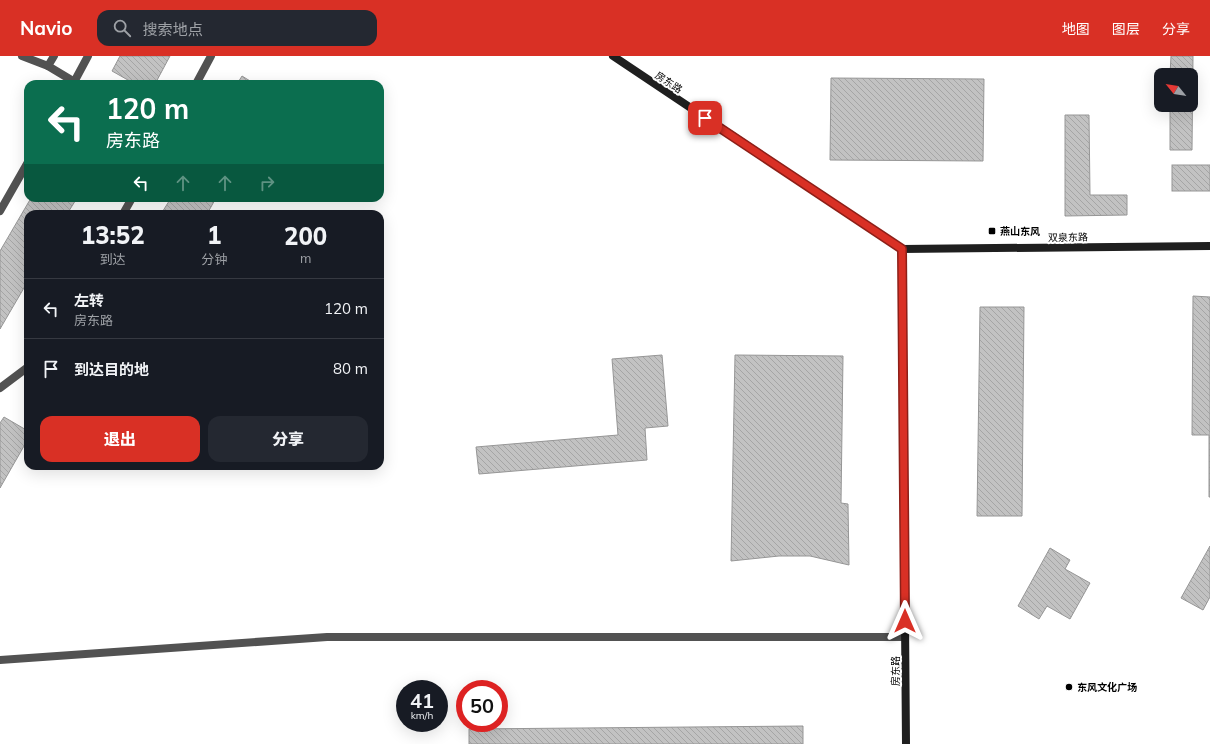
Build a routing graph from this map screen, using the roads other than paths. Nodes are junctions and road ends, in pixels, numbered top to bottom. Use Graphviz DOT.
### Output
graph roads {
  1 [pos="22,56"];
  2 [pos="54,56"];
  3 [pos="88,56"];
  4 [pos="211,56"];
  5 [pos="612,56"];
  6 [pos="48,66"];
  7 [pos="70,80"];
  8 [pos="76,80"];
  9 [pos="198,80"];
  10 [pos="24,169"];
  11 [pos="0,211"];
  12 [pos="1210,246"];
  13 [pos="902,249"];
  14 [pos="24,370"];
  15 [pos="0,388"];
  16 [pos="905,637"];
  17 [pos="0,660"];
  18 [pos="906,744"];
  1 -- 6 [label="street"];
  2 -- 6 [label="street"];
  3 -- 8 [label="street"];
  4 -- 9 [label="street"];
  5 -- 13 [label="main road, 房东路"];
  6 -- 7 [label="street"];
  10 -- 11 [label="street"];
  12 -- 13 [label="main road, 双泉东路"];
  13 -- 16 [label="main road, 房东路"];
  14 -- 15 [label="street"];
  16 -- 17 [label="street"];
  16 -- 18 [label="main road, 房东路"];
}
